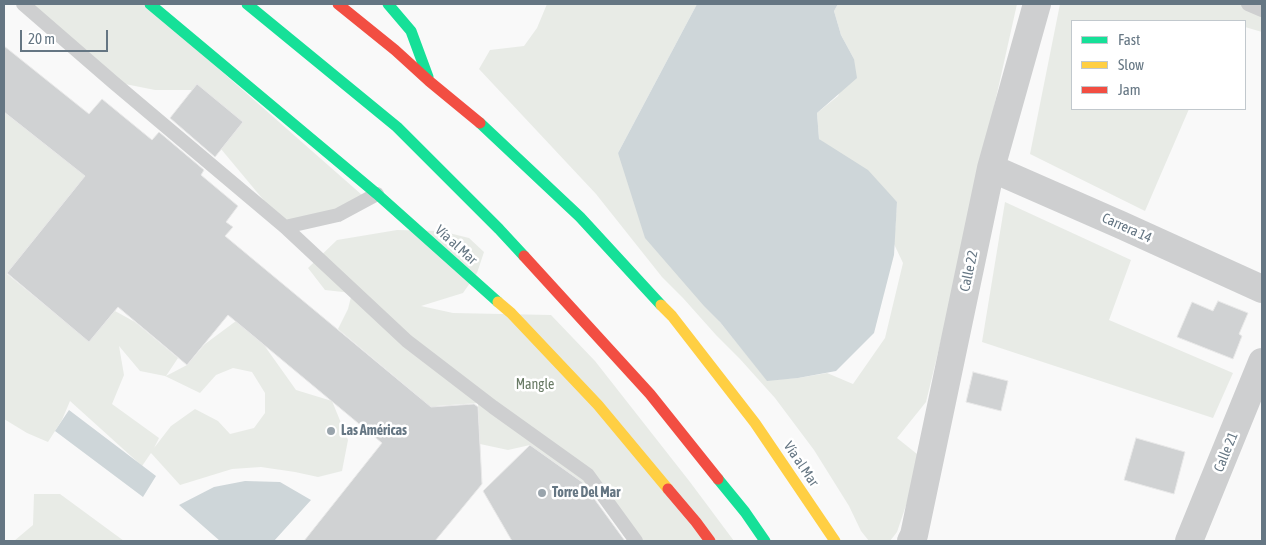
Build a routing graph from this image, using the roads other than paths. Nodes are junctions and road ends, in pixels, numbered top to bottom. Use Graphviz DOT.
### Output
graph roads {
  1 [pos="23,4"];
  2 [pos="150,4"];
  3 [pos="247,4"];
  4 [pos="338,4"];
  5 [pos="388,4"];
  6 [pos="1037,4"];
  7 [pos="1248,4"];
  8 [pos="1262,10"];
  9 [pos="429,81"];
  10 [pos="991,168"];
  11 [pos="377,194"];
  12 [pos="285,227"];
  13 [pos="1262,289"];
  14 [pos="1262,362"];
  15 [pos="636,541"];
  16 [pos="710,541"];
  17 [pos="765,541"];
  18 [pos="835,541"];
  19 [pos="911,541"];
  20 [pos="1189,541"];
  1 -- 12 [label="lane"];
  2 -- 11 [label="main road, Vía al Mar"];
  3 -- 17 [label="main road"];
  4 -- 9 [label="main road, Vía al Mar"];
  5 -- 9 [label="main road"];
  6 -- 10 [label="street, Calle 22"];
  7 -- 8 [label="lane"];
  9 -- 18 [label="main road, Vía al Mar"];
  10 -- 13 [label="street, Carrera 14"];
  10 -- 19 [label="street, Calle 22"];
  11 -- 12 [label="lane"];
  11 -- 16 [label="main road, Vía al Mar"];
  12 -- 15 [label="lane"];
  14 -- 20 [label="street, Calle 21"];
}
